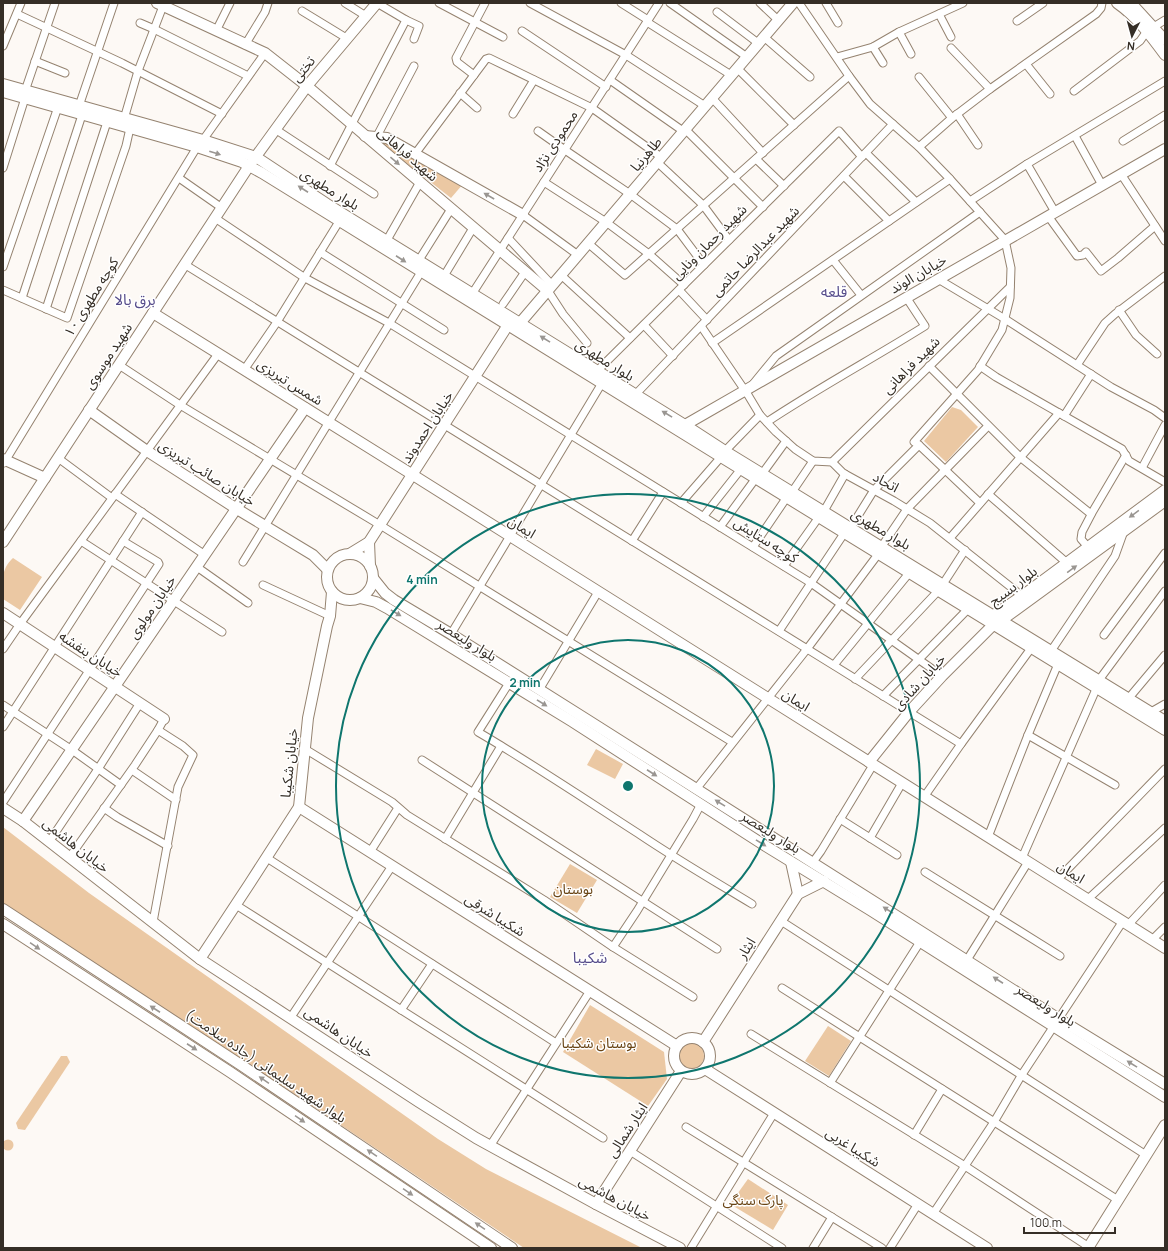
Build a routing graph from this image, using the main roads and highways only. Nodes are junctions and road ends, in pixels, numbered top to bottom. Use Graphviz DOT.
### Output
graph roads {
  1 [pos="377,3"];
  2 [pos="793,3"];
  3 [pos="1117,3"];
  4 [pos="160,4"];
  5 [pos="1134,4"];
  6 [pos="1150,29"];
  7 [pos="1165,40"];
  8 [pos="1165,55"];
  9 [pos="3,84"];
  10 [pos="307,86"];
  11 [pos="3,92"];
  12 [pos="25,94"];
  13 [pos="81,110"];
  14 [pos="127,124"];
  15 [pos="365,136"];
  16 [pos="200,144"];
  17 [pos="1165,149"];
  18 [pos="256,157"];
  19 [pos="249,166"];
  20 [pos="523,215"];
  21 [pos="550,288"];
  22 [pos="153,313"];
  23 [pos="520,323"];
  24 [pos="508,325"];
  25 [pos="305,408"];
  26 [pos="89,410"];
  27 [pos="685,425"];
  28 [pos="723,454"];
  29 [pos="4,461"];
  30 [pos="413,475"];
  31 [pos="759,476"];
  32 [pos="45,478"];
  33 [pos="1165,490"];
  34 [pos="1165,501"];
  35 [pos="237,509"];
  36 [pos="3,542"];
  37 [pos="369,542"];
  38 [pos="880,550"];
  39 [pos="351,554"];
  40 [pos="313,555"];
  41 [pos="339,556"];
  42 [pos="370,566"];
  43 [pos="327,569"];
  44 [pos="373,578"];
  45 [pos="941,587"];
  46 [pos="332,592"];
  47 [pos="360,598"];
  48 [pos="342,599"];
  49 [pos="3,613"];
  50 [pos="330,616"];
  51 [pos="997,620"];
  52 [pos="1098,684"];
  53 [pos="115,687"];
  54 [pos="164,719"];
  55 [pos="1165,721"];
  56 [pos="1165,730"];
  57 [pos="871,763"];
  58 [pos="697,788"];
  59 [pos="700,804"];
  60 [pos="299,807"];
  61 [pos="3,808"];
  62 [pos="23,821"];
  63 [pos="791,862"];
  64 [pos="824,881"];
  65 [pos="798,894"];
  66 [pos="3,909"];
  67 [pos="3,924"];
  68 [pos="1165,948"];
  69 [pos="200,958"];
  70 [pos="1056,1023"];
  71 [pos="703,1042"];
  72 [pos="677,1046"];
  73 [pos="705,1069"];
  74 [pos="681,1071"];
  75 [pos="1165,1084"];
  76 [pos="1165,1096"];
  77 [pos="1165,1125"];
  78 [pos="596,1204"];
  79 [pos="491,1248"];
  80 [pos="512,1248"];
  81 [pos="680,1248"];
  82 [pos="987,1248"];
  83 [pos="1088,1248"];
  1 -- 10 [label="main road, تختی"];
  2 -- 21 [label="main road, طاهرنیا"];
  3 -- 6 [label="main road"];
  4 -- 10 [label="main road"];
  5 -- 6 [label="main road"];
  6 -- 7 [label="main road"];
  6 -- 8 [label="main road"];
  9 -- 12 [label="main road, بلوار مطهری"];
  10 -- 15 [label="main road"];
  10 -- 18 [label="main road, تختی"];
  11 -- 12 [label="main road, بلوار مطهری"];
  12 -- 13 [label="main road, بلوار مطهری"];
  12 -- 13 [label="main road, بلوار مطهری"];
  13 -- 14 [label="main road, بلوار مطهری"];
  13 -- 14 [label="main road, بلوار مطهری"];
  14 -- 16 [label="main road, بلوار مطهری"];
  20 -- 15 [label="main road, شهید فراهانی, one-way"];
  15 -- 21 [label="main road, شهید فراهانی, one-way"];
  16 -- 18 [label="main road, بلوار مطهری"];
  16 -- 19 [label="main road, بلوار مطهری, one-way"];
  17 -- 27 [label="main road, خیابان الوند"];
  18 -- 19 [label="main road, تختی"];
  23 -- 18 [label="main road, بلوار مطهری, one-way"];
  19 -- 22 [label="main road, شهید موسوی"];
  19 -- 24 [label="main road, بلوار مطهری, one-way"];
  21 -- 23 [label="main road, طاهرنیا"];
  22 -- 25 [label="main road, شمس تبریزی"];
  22 -- 26 [label="main road, شهید موسوی"];
  23 -- 24 [label="main road"];
  27 -- 23 [label="main road, بلوار مطهری, one-way"];
  24 -- 28 [label="main road, بلوار مطهری"];
  24 -- 30 [label="main road, خیابان احمدوند"];
  25 -- 30 [label="main road, شمس تبریزی"];
  25 -- 35 [label="main road, خیابان مولوی"];
  26 -- 32 [label="main road, شهید موسوی"];
  26 -- 35 [label="main road, خیابان صائب تبریزی"];
  27 -- 28 [label="main road, بلوار مطهری"];
  28 -- 31 [label="main road, بلوار مطهری"];
  28 -- 31 [label="main road, بلوار مطهری"];
  29 -- 32 [label="main road"];
  30 -- 37 [label="main road, خیابان احمدوند"];
  30 -- 57 [label="main road, ایمان"];
  31 -- 38 [label="main road, بلوار مطهری"];
  32 -- 36 [label="main road, شهید موسوی"];
  33 -- 51 [label="main road, بلوار بسیج, one-way"];
  51 -- 34 [label="main road, بلوار بسیج, one-way"];
  35 -- 40 [label="main road, خیابان صائب تبریزی"];
  35 -- 53 [label="main road, خیابان مولوی"];
  37 -- 39 [label="main road"];
  37 -- 42 [label="main road"];
  38 -- 45 [label="main road, بلوار مطهری"];
  38 -- 45 [label="main road, بلوار مطهری"];
  39 -- 41 [label="main road"];
  39 -- 42 [label="main road"];
  40 -- 41 [label="main road"];
  40 -- 43 [label="main road, خیابان صائب تبریزی"];
  41 -- 43 [label="main road"];
  42 -- 44 [label="main road"];
  43 -- 46 [label="main road"];
  44 -- 47 [label="main road"];
  44 -- 58 [label="main road, بلوار ولیعصر"];
  45 -- 51 [label="main road, بلوار مطهری"];
  45 -- 51 [label="main road, بلوار مطهری"];
  46 -- 48 [label="main road"];
  46 -- 50 [label="main road"];
  47 -- 48 [label="main road"];
  47 -- 59 [label="main road, بلوار ولیعصر, one-way"];
  48 -- 50 [label="main road"];
  49 -- 53 [label="main road, خیابان بنفشه"];
  50 -- 60 [label="main road, خیابان شکیبا"];
  51 -- 52 [label="main road, بلوار مطهری"];
  51 -- 52 [label="main road, بلوار مطهری"];
  51 -- 57 [label="main road, خیابان شادی"];
  52 -- 55 [label="main road, بلوار مطهری"];
  52 -- 56 [label="main road, بلوار مطهری"];
  53 -- 54 [label="main road, خیابان بنفشه"];
  53 -- 62 [label="main road, خیابان مولوی"];
  57 -- 68 [label="main road, ایمان"];
  58 -- 59 [label="main road"];
  70 -- 58 [label="main road, بلوار ولیعصر, one-way"];
  59 -- 63 [label="main road, بلوار ولیعصر, one-way"];
  60 -- 69 [label="main road, خیابان شکیبا"];
  60 -- 72 [label="main road, شکیبا شرقی"];
  61 -- 62 [label="main road, خیابان هاشمی"];
  62 -- 69 [label="main road, خیابان هاشمی"];
  63 -- 64 [label="main road, بلوار ولیعصر"];
  63 -- 65 [label="main road"];
  64 -- 65 [label="main road"];
  64 -- 70 [label="main road, بلوار ولیعصر"];
  65 -- 71 [label="main road, ایثار"];
  80 -- 66 [label="main road, بلوار شهید سلیمانی (جاده سلامت), one-way"];
  67 -- 79 [label="main road, بلوار شهید سلیمانی (جاده سلامت), one-way"];
  69 -- 78 [label="main road, خیابان هاشمی"];
  75 -- 70 [label="main road, بلوار ولیعصر, one-way"];
  70 -- 76 [label="main road, بلوار ولیعصر"];
  71 -- 72 [label="main road"];
  71 -- 73 [label="main road"];
  72 -- 74 [label="main road"];
  73 -- 74 [label="main road"];
  73 -- 82 [label="main road, شکیبا غربی"];
  74 -- 78 [label="main road, ایثار شمالی"];
  77 -- 83 [label="main road"];
  78 -- 81 [label="main road, خیابان هاشمی"];
}
